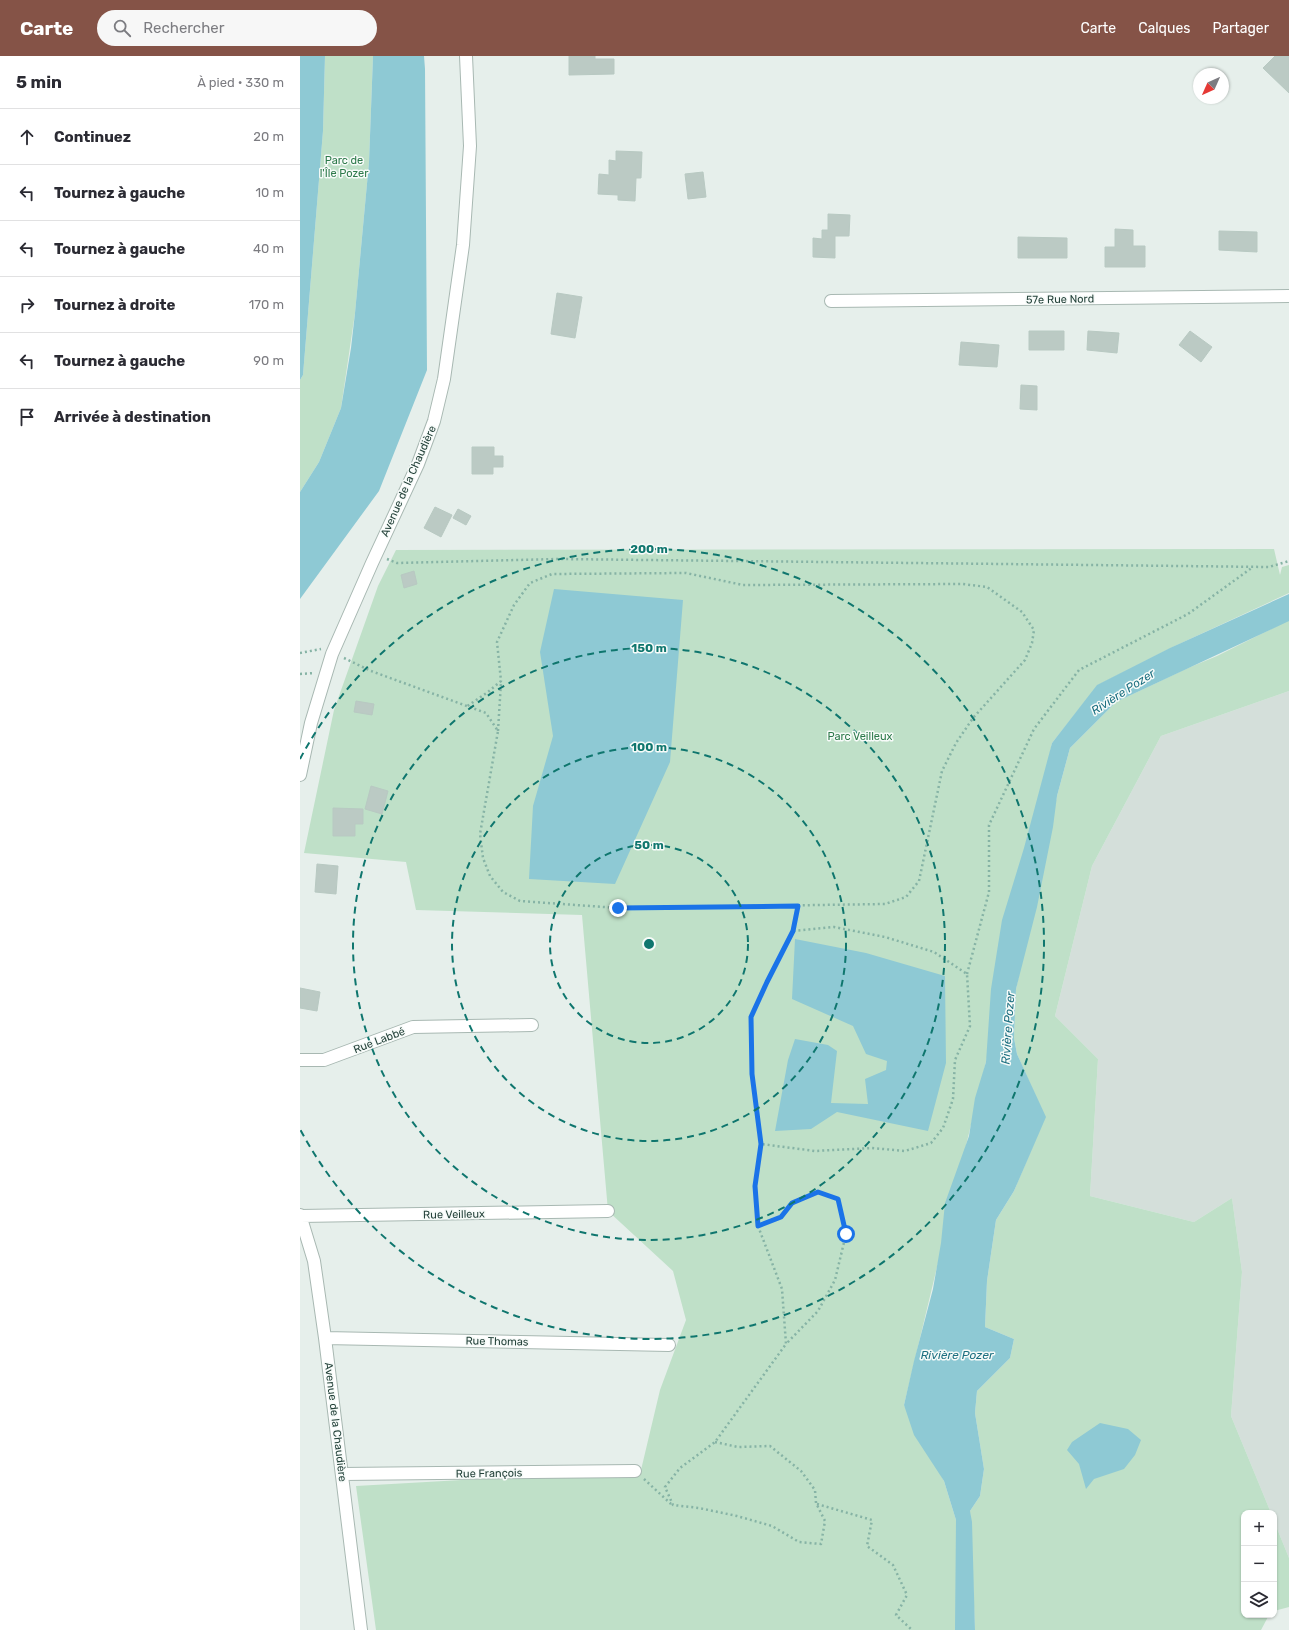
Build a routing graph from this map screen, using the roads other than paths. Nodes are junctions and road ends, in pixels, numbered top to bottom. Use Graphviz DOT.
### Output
graph roads {
  1 [pos="466,56"];
  2 [pos="1289,296"];
  3 [pos="831,301"];
  4 [pos="300,775"];
  5 [pos="532,1025"];
  6 [pos="300,1060"];
  7 [pos="608,1211"];
  8 [pos="300,1216"];
  9 [pos="325,1338"];
  10 [pos="669,1345"];
  11 [pos="635,1471"];
  12 [pos="343,1474"];
  13 [pos="361,1630"];
  1 -- 4 [label="street, Avenue de la Chaudière"];
  2 -- 3 [label="street, 57e Rue Nord"];
  5 -- 6 [label="street, Rue Labbé"];
  7 -- 8 [label="street, Rue Veilleux"];
  8 -- 9 [label="street, Avenue de la Chaudière"];
  9 -- 10 [label="street, Rue Thomas"];
  9 -- 12 [label="street, Avenue de la Chaudière"];
  11 -- 12 [label="street, Rue François"];
  12 -- 13 [label="street, Avenue de la Chaudière"];
}
